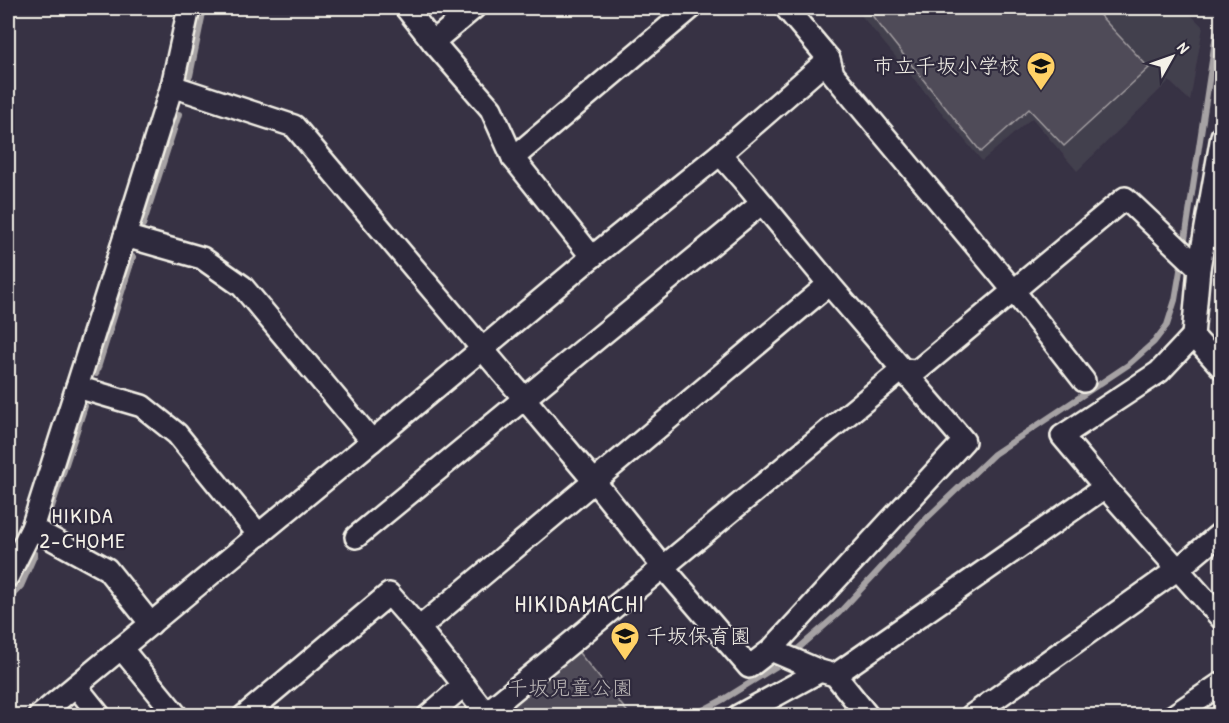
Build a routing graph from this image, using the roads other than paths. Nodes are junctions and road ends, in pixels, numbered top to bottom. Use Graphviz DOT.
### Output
graph roads {
  1 [pos="189,8"];
  2 [pos="406,8"];
  3 [pos="474,8"];
  4 [pos="691,8"];
  5 [pos="786,8"];
  6 [pos="433,42"];
  7 [pos="829,59"];
  8 [pos="172,86"];
  9 [pos="1221,136"];
  10 [pos="720,154"];
  11 [pos="513,158"];
  12 [pos="762,203"];
  13 [pos="125,236"];
  14 [pos="592,257"];
  15 [pos="1189,258"];
  16 [pos="829,284"];
  17 [pos="1013,290"];
  18 [pos="1193,336"];
  19 [pos="482,349"];
  20 [pos="1221,368"];
  21 [pos="902,370"];
  22 [pos="1084,381"];
  23 [pos="77,387"];
  24 [pos="525,399"];
  25 [pos="372,441"];
  26 [pos="594,481"];
  27 [pos="1105,486"];
  28 [pos="32,528"];
  29 [pos="1221,532"];
  30 [pos="259,534"];
  31 [pos="356,537"];
  32 [pos="663,567"];
  33 [pos="1178,569"];
  34 [pos="8,576"];
  35 [pos="1221,620"];
  36 [pos="151,624"];
  37 [pos="419,628"];
  38 [pos="121,648"];
  39 [pos="777,653"];
  40 [pos="820,670"];
  41 [pos="1221,683"];
  42 [pos="464,685"];
  43 [pos="76,686"];
  44 [pos="487,714"];
  45 [pos="740,715"];
  46 [pos="39,716"];
  47 [pos="100,716"];
  48 [pos="177,716"];
  49 [pos="244,716"];
  50 [pos="428,716"];
  51 [pos="868,716"];
  52 [pos="971,716"];
  53 [pos="1173,716"];
  1 -- 8 [label="street"];
  2 -- 6 [label="street"];
  3 -- 6 [label="street"];
  4 -- 11 [label="street"];
  5 -- 7 [label="street"];
  6 -- 11 [label="street"];
  7 -- 10 [label="street"];
  7 -- 17 [label="street"];
  8 -- 13 [label="street"];
  8 -- 19 [label="street"];
  9 -- 15 [label="street"];
  10 -- 12 [label="street"];
  10 -- 14 [label="street"];
  11 -- 14 [label="street"];
  12 -- 16 [label="street"];
  12 -- 24 [label="street"];
  13 -- 23 [label="street"];
  13 -- 25 [label="street"];
  14 -- 19 [label="street"];
  15 -- 17 [label="street"];
  15 -- 18 [label="street"];
  16 -- 21 [label="street"];
  16 -- 26 [label="street"];
  17 -- 21 [label="street"];
  17 -- 22 [label="street"];
  18 -- 20 [label="street"];
  18 -- 27 [label="street"];
  19 -- 24 [label="street"];
  19 -- 25 [label="street"];
  21 -- 32 [label="street"];
  21 -- 39 [label="street"];
  23 -- 28 [label="street"];
  23 -- 30 [label="street"];
  24 -- 26 [label="street"];
  24 -- 31 [label="street"];
  25 -- 30 [label="street"];
  26 -- 32 [label="street"];
  26 -- 37 [label="street"];
  27 -- 33 [label="street"];
  27 -- 40 [label="street"];
  28 -- 34 [label="street"];
  28 -- 36 [label="street"];
  29 -- 33 [label="street"];
  30 -- 36 [label="street"];
  32 -- 39 [label="street"];
  32 -- 44 [label="street"];
  33 -- 35 [label="street"];
  33 -- 52 [label="street"];
  36 -- 38 [label="street"];
  37 -- 42 [label="street"];
  37 -- 49 [label="street"];
  38 -- 43 [label="street"];
  38 -- 48 [label="street"];
  39 -- 40 [label="street"];
  40 -- 45 [label="street"];
  40 -- 51 [label="street"];
  41 -- 53 [label="street"];
  42 -- 44 [label="street"];
  42 -- 50 [label="street"];
  43 -- 46 [label="street"];
  43 -- 47 [label="street"];
}
